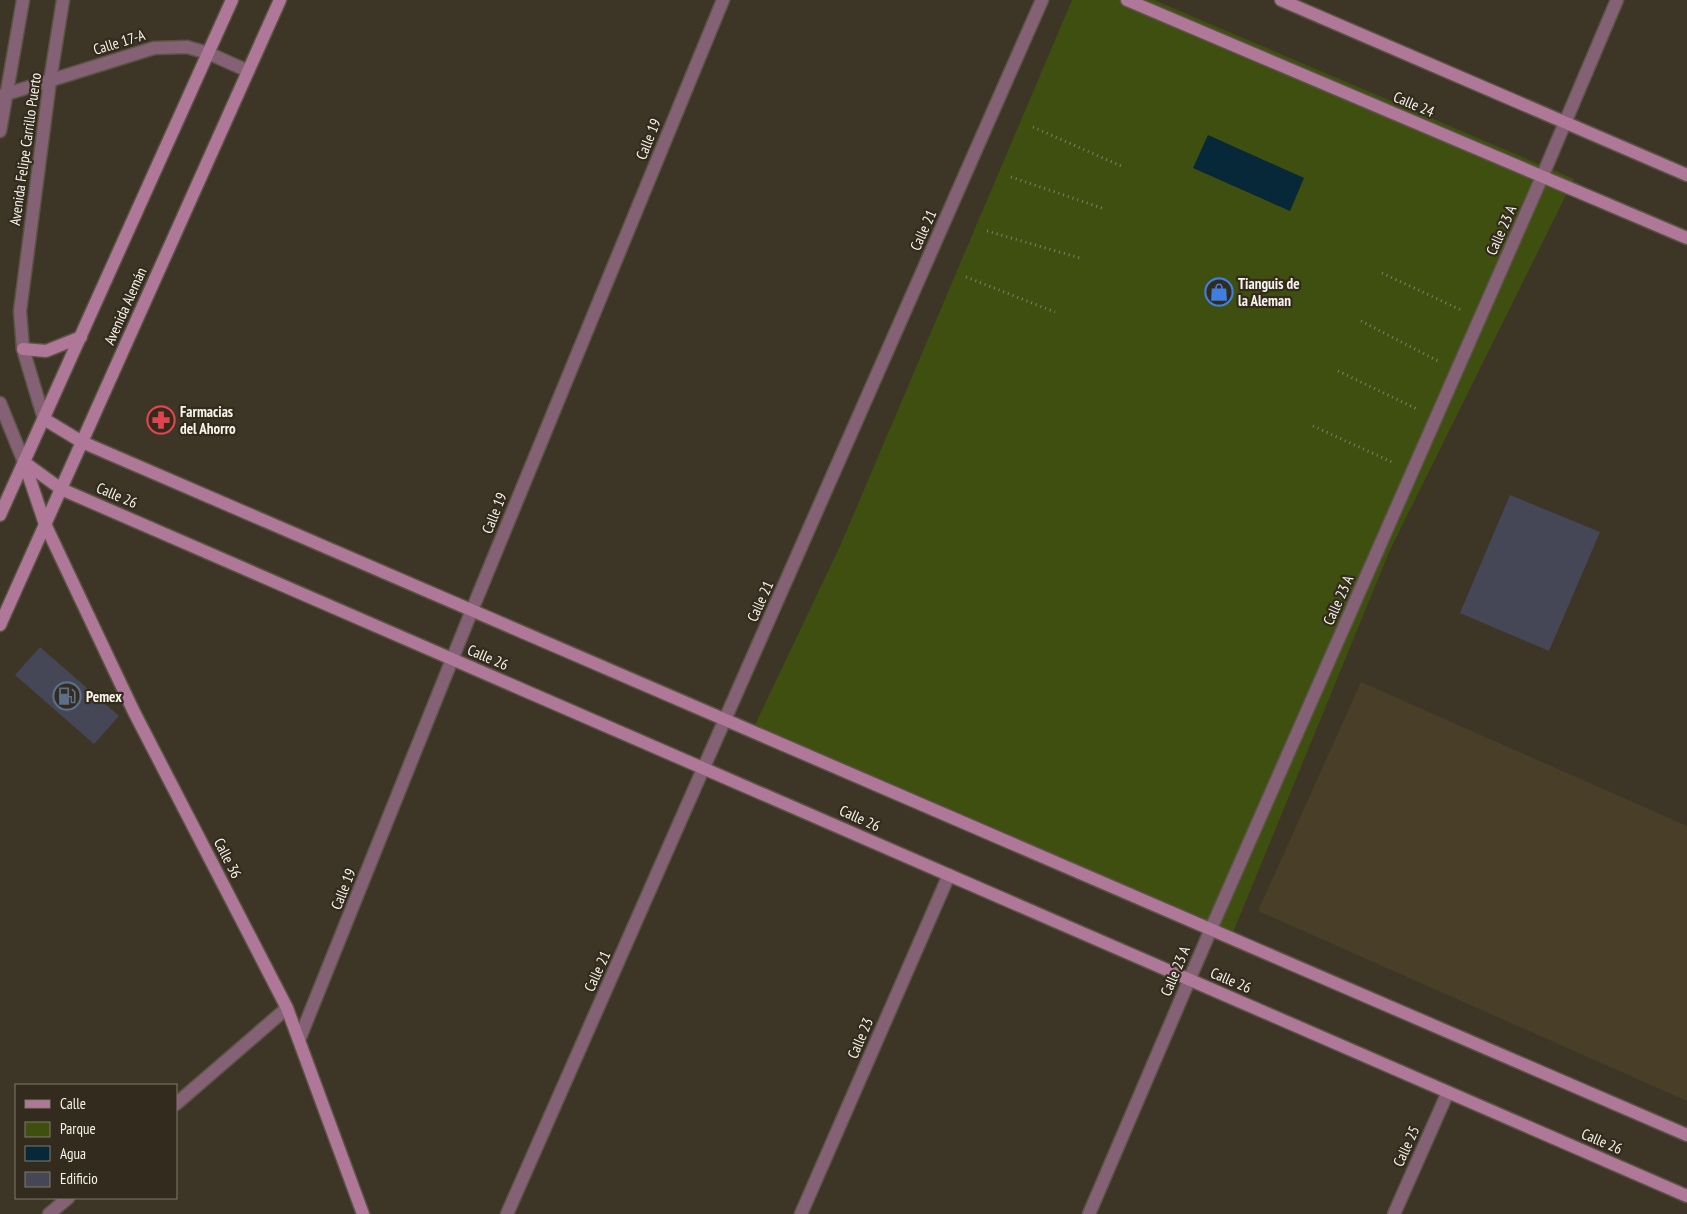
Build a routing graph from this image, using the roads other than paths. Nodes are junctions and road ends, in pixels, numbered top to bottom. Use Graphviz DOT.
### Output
graph roads {
  1 [pos="23,0"];
  2 [pos="63,0"];
  3 [pos="232,0"];
  4 [pos="280,0"];
  5 [pos="723,0"];
  6 [pos="1042,0"];
  7 [pos="1127,0"];
  8 [pos="1281,0"];
  9 [pos="1617,0"];
  10 [pos="1304,5"];
  11 [pos="208,53"];
  12 [pos="248,71"];
  13 [pos="50,80"];
  14 [pos="3,95"];
  15 [pos="1564,122"];
  16 [pos="0,131"];
  17 [pos="1687,175"];
  18 [pos="1542,177"];
  19 [pos="1687,238"];
  20 [pos="80,337"];
  21 [pos="23,349"];
  22 [pos="0,403"];
  23 [pos="44,419"];
  24 [pos="82,442"];
  25 [pos="24,462"];
  26 [pos="61,489"];
  27 [pos="0,515"];
  28 [pos="45,524"];
  29 [pos="472,610"];
  30 [pos="0,625"];
  31 [pos="452,659"];
  32 [pos="726,720"];
  33 [pos="704,768"];
  34 [pos="948,875"];
  35 [pos="1210,929"];
  36 [pos="1189,980"];
  37 [pos="287,1008"];
  38 [pos="300,1040"];
  39 [pos="1448,1092"];
  40 [pos="178,1102"];
  41 [pos="1687,1135"];
  42 [pos="1687,1196"];
  43 [pos="67,1199"];
  44 [pos="49,1214"];
  45 [pos="363,1214"];
  46 [pos="508,1214"];
  47 [pos="801,1214"];
  48 [pos="1089,1214"];
  49 [pos="1394,1214"];
  1 -- 14 [label="street, Avenida Felipe Carrillo Puerto"];
  2 -- 13 [label="street, Avenida Felipe Carrillo Puerto"];
  3 -- 11 [label="street, Avenida Alemán"];
  4 -- 12 [label="street, Avenida Alemán"];
  5 -- 29 [label="street, Calle 19"];
  6 -- 32 [label="street, Calle 21"];
  7 -- 18 [label="street, Calle 24"];
  8 -- 10 [label="street"];
  9 -- 15 [label="street, Calle 23 A"];
  10 -- 15 [label="street"];
  11 -- 12 [label="street, Calle 17-A"];
  11 -- 13 [label="street, Calle 17-A"];
  11 -- 20 [label="street, Avenida Alemán"];
  12 -- 24 [label="street, Avenida Alemán"];
  13 -- 14 [label="street, Calle 17-A"];
  13 -- 21 [label="street, Avenida Felipe Carrillo Puerto"];
  14 -- 16 [label="street, Avenida Felipe Carrillo Puerto"];
  15 -- 17 [label="street"];
  15 -- 18 [label="street, Calle 23 A"];
  18 -- 19 [label="street, Calle 24"];
  18 -- 35 [label="street, Calle 23 A"];
  20 -- 21 [label="street"];
  20 -- 23 [label="street, Avenida Alemán"];
  21 -- 23 [label="street, Avenida Felipe Carrillo Puerto"];
  22 -- 25 [label="street"];
  23 -- 24 [label="street"];
  23 -- 25 [label="street, Avenida Alemán"];
  24 -- 26 [label="street, Avenida Alemán"];
  24 -- 29 [label="street"];
  25 -- 26 [label="street, Calle 26"];
  25 -- 27 [label="street, Avenida Alemán"];
  25 -- 28 [label="street, Calle 36"];
  26 -- 28 [label="street, Avenida Alemán"];
  26 -- 31 [label="street, Calle 26"];
  28 -- 30 [label="street, Avenida Alemán"];
  28 -- 37 [label="street, Calle 36"];
  29 -- 31 [label="street, Calle 19"];
  29 -- 32 [label="street"];
  31 -- 33 [label="street, Calle 26"];
  31 -- 38 [label="street, Calle 19"];
  32 -- 33 [label="street, Calle 21"];
  32 -- 35 [label="street"];
  33 -- 34 [label="street, Calle 26"];
  33 -- 46 [label="street, Calle 21"];
  34 -- 36 [label="street, Calle 26"];
  34 -- 47 [label="street, Calle 23"];
  35 -- 36 [label="street, Calle 23 A"];
  35 -- 41 [label="street"];
  36 -- 39 [label="street, Calle 26"];
  36 -- 48 [label="street, Calle 23 A"];
  37 -- 38 [label="street, Calle 36"];
  37 -- 40 [label="street"];
  38 -- 45 [label="street, Calle 36"];
  39 -- 42 [label="street, Calle 26"];
  39 -- 49 [label="street, Calle 25"];
  43 -- 44 [label="street"];
}
